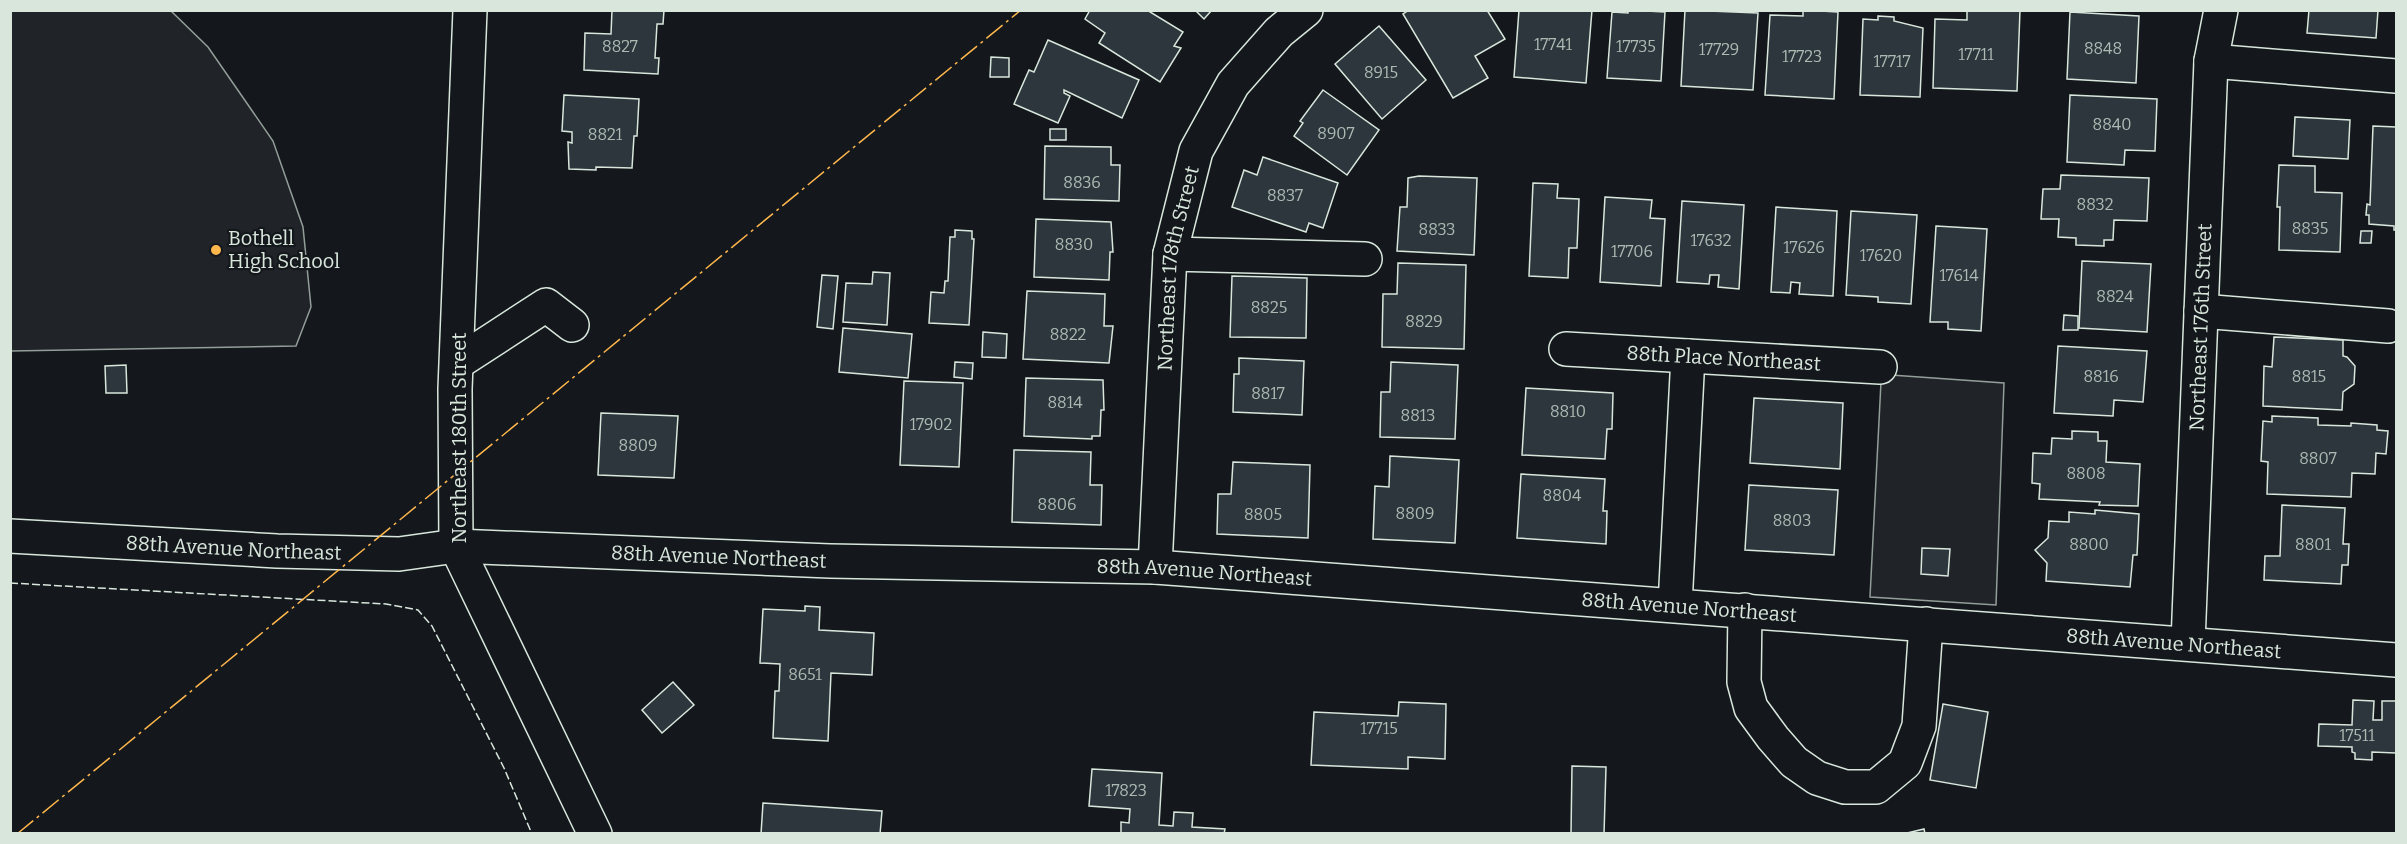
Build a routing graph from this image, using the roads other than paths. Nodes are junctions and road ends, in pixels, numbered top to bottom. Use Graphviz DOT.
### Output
graph roads {
  1 [pos="470,10"];
  2 [pos="1306,10"];
  3 [pos="2221,10"];
  4 [pos="2211,61"];
  5 [pos="2397,76"];
  6 [pos="1170,254"];
  7 [pos="1365,259"];
  8 [pos="2201,312"];
  9 [pos="572,325"];
  10 [pos="2388,326"];
  11 [pos="1566,349"];
  12 [pos="1688,356"];
  13 [pos="457,363"];
  14 [pos="1880,367"];
  15 [pos="10,536"];
  16 [pos="456,546"];
  17 [pos="1155,567"];
  18 [pos="1675,605"];
  19 [pos="1745,610"];
  20 [pos="1926,624"];
  21 [pos="2188,643"];
  22 [pos="2397,660"];
  23 [pos="596,834"];
  1 -- 13 [label="street, Northeast 180th Street"];
  2 -- 6 [label="street, Northeast 178th Street"];
  3 -- 4 [label="street, Northeast 176th Street"];
  4 -- 5 [label="street"];
  4 -- 8 [label="street, Northeast 176th Street"];
  6 -- 7 [label="street"];
  6 -- 17 [label="street, Northeast 178th Street"];
  8 -- 10 [label="street"];
  8 -- 21 [label="street, Northeast 176th Street"];
  9 -- 13 [label="street"];
  11 -- 12 [label="street, 88th Place Northeast"];
  12 -- 14 [label="street, 88th Place Northeast"];
  12 -- 18 [label="street"];
  13 -- 16 [label="street, Northeast 180th Street"];
  15 -- 16 [label="street, 88th Avenue Northeast"];
  16 -- 17 [label="street, 88th Avenue Northeast"];
  16 -- 23 [label="street, Northeast 180th Street"];
  17 -- 18 [label="street, 88th Avenue Northeast"];
  18 -- 19 [label="street, 88th Avenue Northeast"];
  19 -- 20 [label="street, 88th Avenue Northeast"];
  19 -- 20 [label="street"];
  20 -- 21 [label="street, 88th Avenue Northeast"];
  21 -- 22 [label="street, 88th Avenue Northeast"];
}
